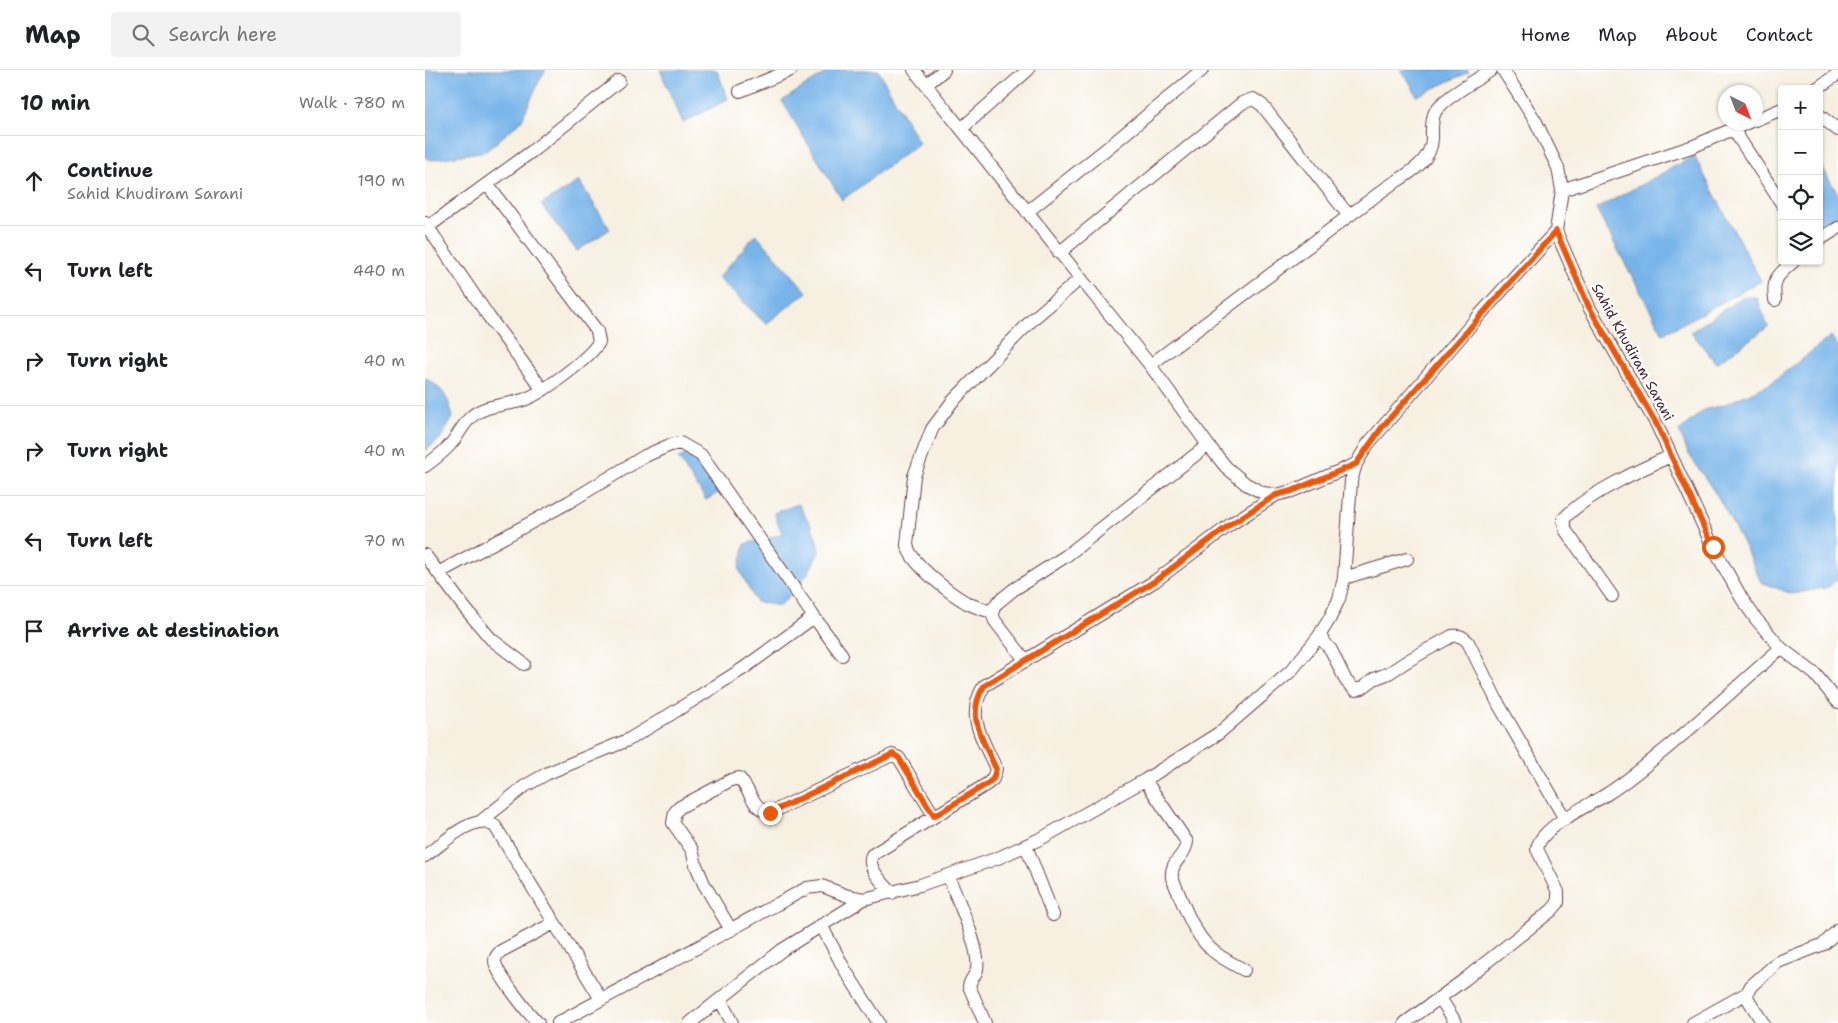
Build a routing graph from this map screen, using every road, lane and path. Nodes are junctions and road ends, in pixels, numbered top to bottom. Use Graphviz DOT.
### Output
graph roads {
  1 [pos="791,70"];
  2 [pos="914,70"];
  3 [pos="944,70"];
  4 [pos="1028,70"];
  5 [pos="1202,70"];
  6 [pos="1491,70"];
  7 [pos="1503,70"];
  8 [pos="1838,74"];
  9 [pos="619,81"];
  10 [pos="925,85"];
  11 [pos="1822,85"];
  12 [pos="740,91"];
  13 [pos="1778,110"];
  14 [pos="1763,116"];
  15 [pos="1823,118"];
  16 [pos="961,128"];
  17 [pos="1731,130"];
  18 [pos="1734,130"];
  19 [pos="1838,130"];
  20 [pos="487,184"];
  21 [pos="1562,190"];
  22 [pos="1778,198"];
  23 [pos="1027,212"];
  24 [pos="1349,216"];
  25 [pos="426,226"];
  26 [pos="1838,228"];
  27 [pos="1556,231"];
  28 [pos="1823,237"];
  29 [pos="1059,253"];
  30 [pos="1790,265"];
  31 [pos="1080,279"];
  32 [pos="1775,300"];
  33 [pos="1150,365"];
  34 [pos="543,390"];
  35 [pos="1208,445"];
  36 [pos="1671,456"];
  37 [pos="1356,464"];
  38 [pos="425,466"];
  39 [pos="1276,495"];
  40 [pos="425,556"];
  41 [pos="1407,559"];
  42 [pos="439,573"];
  43 [pos="1344,578"];
  44 [pos="1612,596"];
  45 [pos="993,612"];
  46 [pos="814,617"];
  47 [pos="1319,636"];
  48 [pos="1781,648"];
  49 [pos="842,655"];
  50 [pos="1026,661"];
  51 [pos="524,664"];
  52 [pos="1838,702"];
  53 [pos="1145,780"];
  54 [pos="934,816"];
  55 [pos="1565,819"];
  56 [pos="480,822"];
  57 [pos="1027,846"];
  58 [pos="425,856"];
  59 [pos="948,876"];
  60 [pos="891,893"];
  61 [pos="864,900"];
  62 [pos="1053,915"];
  63 [pos="554,923"];
  64 [pos="821,925"];
  65 [pos="731,930"];
  66 [pos="1838,930"];
  67 [pos="1244,970"];
  68 [pos="1747,993"];
  69 [pos="1439,998"];
  70 [pos="720,999"];
  71 [pos="601,1000"];
  72 [pos="1409,1022"];
  73 [pos="538,1023"];
  74 [pos="558,1023"];
  75 [pos="691,1023"];
  76 [pos="732,1023"];
  77 [pos="879,1023"];
  78 [pos="985,1023"];
  79 [pos="1455,1023"];
  80 [pos="1693,1023"];
  81 [pos="1763,1023"];
  1 -- 12 [label="street"];
  2 -- 10 [label="street"];
  3 -- 10 [label="street"];
  4 -- 16 [label="street"];
  5 -- 23 [label="street"];
  6 -- 24 [label="street"];
  7 -- 21 [label="street"];
  8 -- 11 [label="street"];
  9 -- 20 [label="street"];
  10 -- 16 [label="street"];
  13 -- 14 [label="street"];
  15 -- 19 [label="street"];
  16 -- 23 [label="street"];
  17 -- 21 [label="street"];
  18 -- 22 [label="street"];
  20 -- 25 [label="street"];
  20 -- 34 [label="street"];
  21 -- 27 [label="street"];
  23 -- 29 [label="street"];
  24 -- 29 [label="street"];
  24 -- 33 [label="street"];
  25 -- 34 [label="street"];
  26 -- 28 [label="street"];
  27 -- 36 [label="street, Sahid Khudiram Sarani"];
  27 -- 37 [label="street"];
  29 -- 31 [label="street"];
  30 -- 32 [label="street"];
  31 -- 33 [label="street"];
  31 -- 45 [label="street"];
  33 -- 35 [label="street"];
  34 -- 38 [label="street"];
  35 -- 39 [label="street"];
  35 -- 45 [label="street"];
  36 -- 44 [label="street"];
  36 -- 48 [label="street, Sahid Khudiram Sarani"];
  37 -- 39 [label="street"];
  37 -- 43 [label="street"];
  39 -- 50 [label="street"];
  40 -- 42 [label="street"];
  41 -- 43 [label="street"];
  42 -- 46 [label="street"];
  42 -- 51 [label="street"];
  43 -- 47 [label="street"];
  45 -- 50 [label="street"];
  46 -- 49 [label="street"];
  46 -- 56 [label="street"];
  47 -- 53 [label="street"];
  47 -- 55 [label="street"];
  48 -- 52 [label="street, Sahid Khudiram Sarani"];
  48 -- 55 [label="street"];
  50 -- 54 [label="street"];
  53 -- 57 [label="street"];
  53 -- 67 [label="street"];
  54 -- 60 [label="street"];
  54 -- 65 [label="street"];
  55 -- 69 [label="street"];
  56 -- 58 [label="street"];
  56 -- 63 [label="street"];
  57 -- 59 [label="street"];
  57 -- 62 [label="street"];
  59 -- 60 [label="street"];
  59 -- 78 [label="street"];
  60 -- 61 [label="street"];
  61 -- 64 [label="street"];
  61 -- 65 [label="street"];
  63 -- 71 [label="street"];
  63 -- 73 [label="street"];
  64 -- 70 [label="street"];
  64 -- 77 [label="street"];
  65 -- 71 [label="street"];
  66 -- 68 [label="street"];
  68 -- 80 [label="street"];
  68 -- 81 [label="street"];
  69 -- 72 [label="street"];
  69 -- 79 [label="street"];
  70 -- 75 [label="street"];
  70 -- 76 [label="street"];
  71 -- 74 [label="street"];
}
